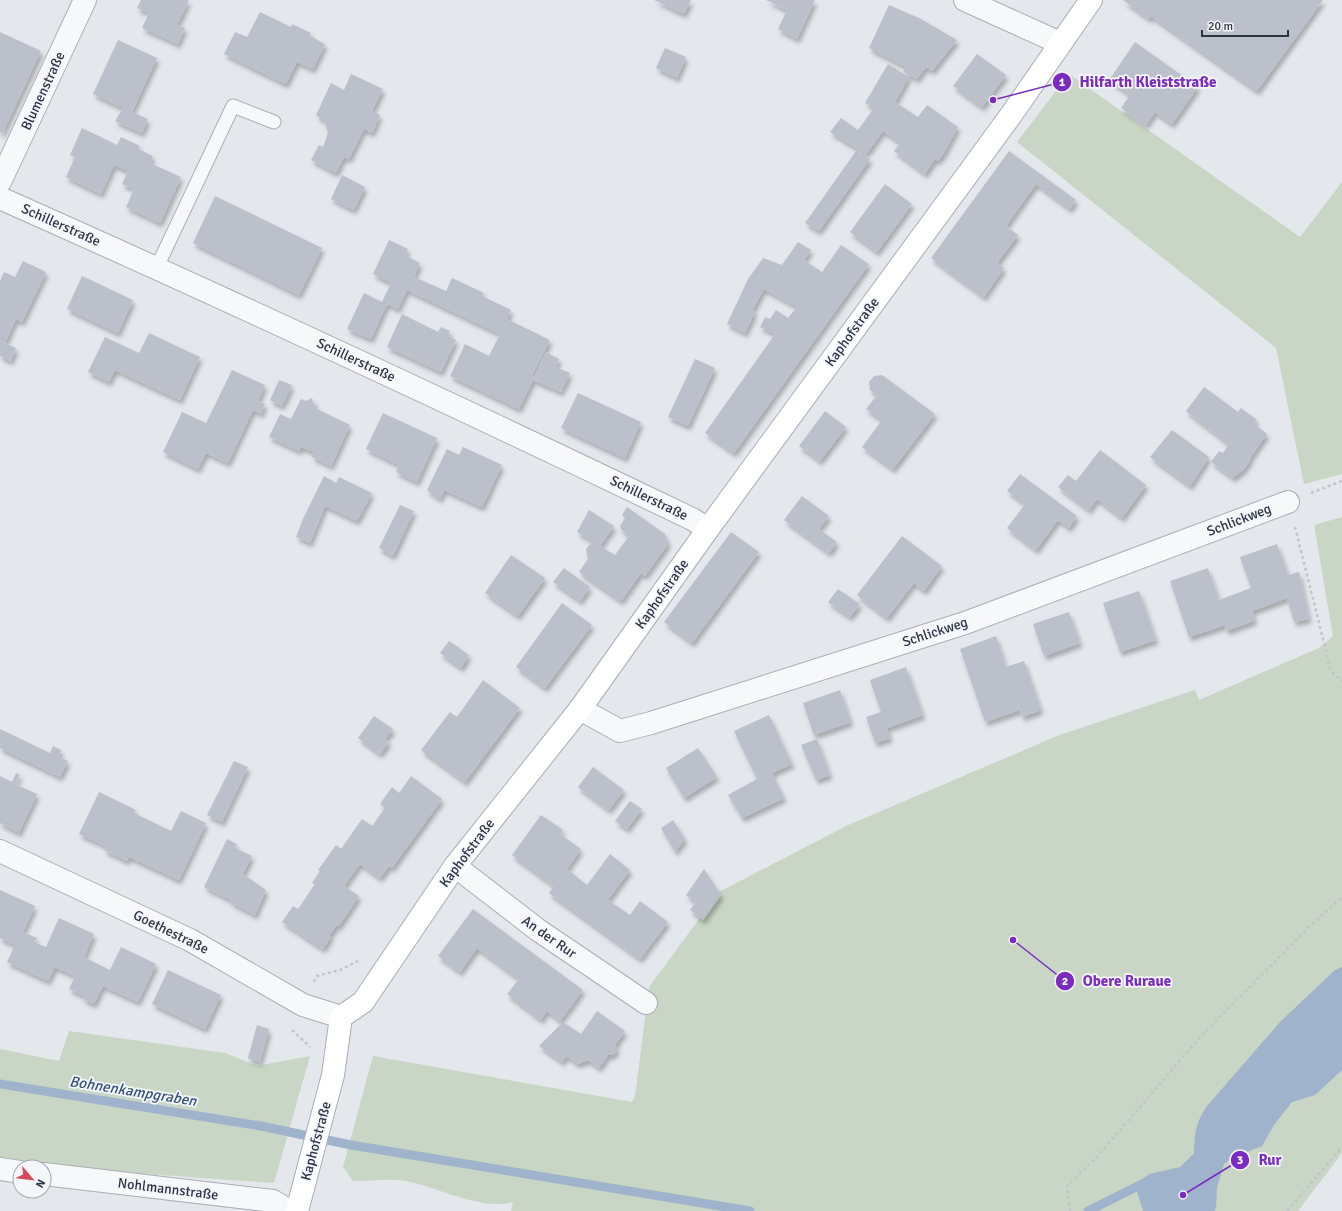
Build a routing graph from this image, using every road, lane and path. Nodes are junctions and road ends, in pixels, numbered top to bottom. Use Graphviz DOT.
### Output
graph roads {
  1 [pos="85,0"];
  2 [pos="965,0"];
  3 [pos="1091,0"];
  4 [pos="1060,43"];
  5 [pos="274,122"];
  6 [pos="0,182"];
  7 [pos="0,198"];
  8 [pos="157,267"];
  9 [pos="1342,481"];
  10 [pos="1288,502"];
  11 [pos="708,529"];
  12 [pos="1342,681"];
  13 [pos="580,709"];
  14 [pos="0,851"];
  15 [pos="455,866"];
  16 [pos="1342,897"];
  17 [pos="646,1003"];
  18 [pos="303,1005"];
  19 [pos="341,1017"];
  20 [pos="311,1048"];
  21 [pos="1342,1147"];
  22 [pos="0,1169"];
  23 [pos="12,1171"];
  24 [pos="52,1175"];
  25 [pos="290,1211"];
  26 [pos="297,1211"];
  27 [pos="1070,1211"];
  28 [pos="1287,1211"];
  1 -- 6 [label="street, Blumenstraße"];
  2 -- 4 [label="street"];
  3 -- 4 [label="main road, Kaphofstraße"];
  4 -- 11 [label="main road, Kaphofstraße"];
  5 -- 8 [label="lane"];
  7 -- 8 [label="street, Schillerstraße"];
  8 -- 11 [label="street, Schillerstraße"];
  9 -- 10 [label="path"];
  10 -- 12 [label="path"];
  10 -- 13 [label="street, Schlickweg"];
  11 -- 13 [label="main road, Kaphofstraße"];
  13 -- 15 [label="main road, Kaphofstraße"];
  14 -- 18 [label="street, Goethestraße"];
  15 -- 17 [label="street, An der Rur"];
  15 -- 19 [label="main road, Kaphofstraße"];
  16 -- 27 [label="path"];
  18 -- 19 [label="street, Goethestraße"];
  18 -- 20 [label="path"];
  19 -- 26 [label="main road, Kaphofstraße"];
  21 -- 28 [label="path"];
  22 -- 23 [label="street"];
  24 -- 25 [label="street, Nohlmannstraße"];
}
